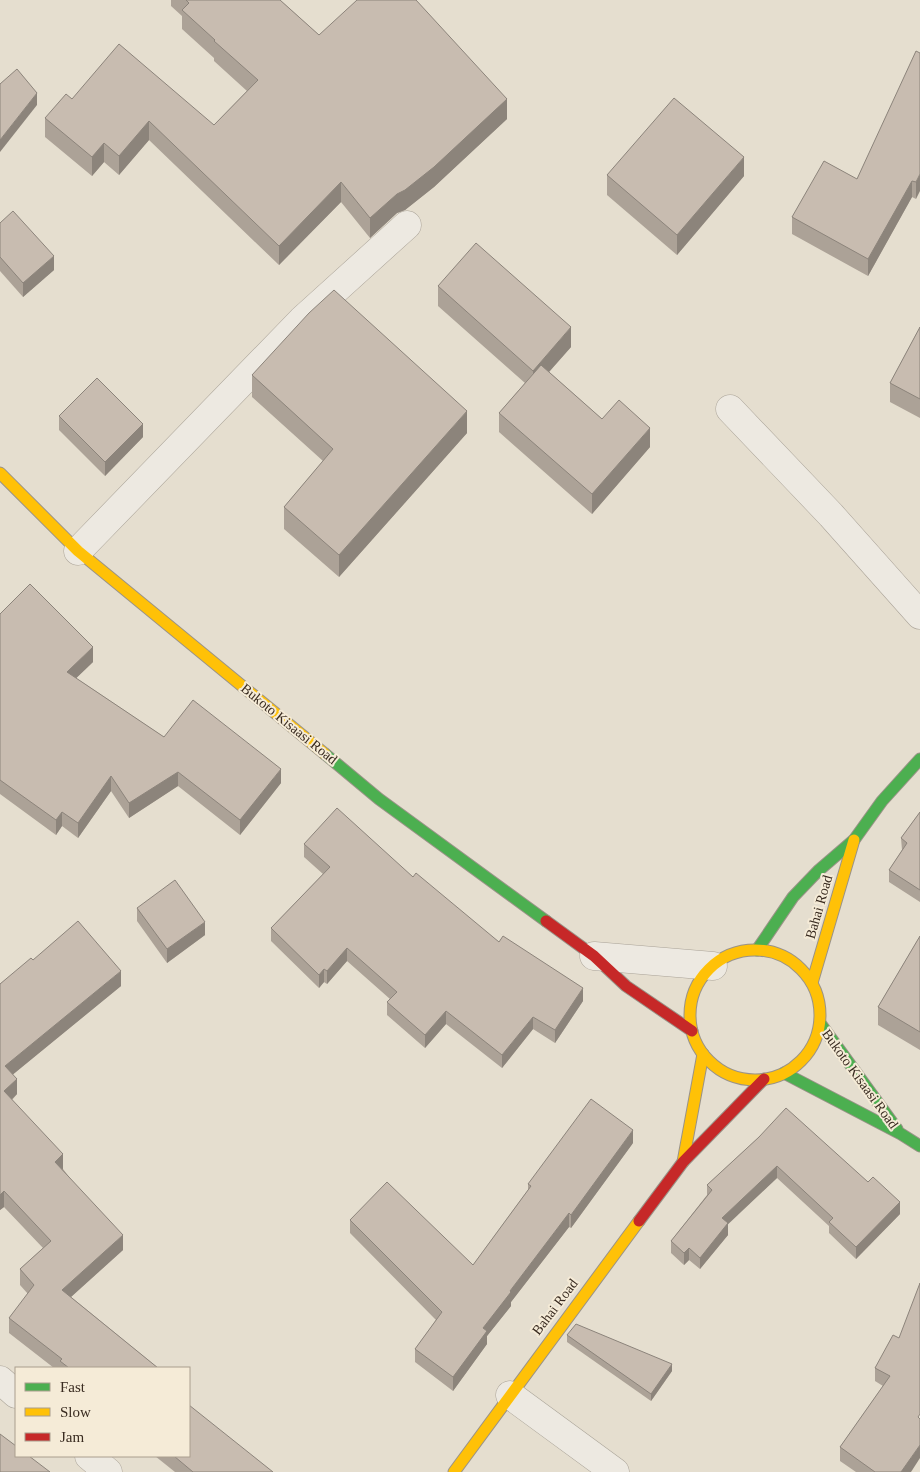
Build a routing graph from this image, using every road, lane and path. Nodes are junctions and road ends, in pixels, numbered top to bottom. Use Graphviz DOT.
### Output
graph roads {
  1 [pos="407,225"];
  2 [pos="730,409"];
  3 [pos="0,473"];
  4 [pos="78,551"];
  5 [pos="920,615"];
  6 [pos="920,759"];
  7 [pos="854,840"];
  8 [pos="757,950"];
  9 [pos="594,956"];
  10 [pos="713,966"];
  11 [pos="812,982"];
  12 [pos="820,1024"];
  13 [pos="692,1031"];
  14 [pos="703,1054"];
  15 [pos="784,1073"];
  16 [pos="764,1079"];
  17 [pos="901,1134"];
  18 [pos="920,1146"];
  19 [pos="683,1162"];
  20 [pos="0,1380"];
  21 [pos="15,1393"];
  22 [pos="510,1395"];
  23 [pos="90,1457"];
  24 [pos="108,1472"];
  25 [pos="454,1472"];
  26 [pos="615,1472"];
  1 -- 4 [label="street"];
  2 -- 5 [label="street"];
  3 -- 4 [label="street, Bukoto Kisaasi Road"];
  4 -- 9 [label="street, Bukoto Kisaasi Road"];
  6 -- 7 [label="street, Bahai Road"];
  7 -- 8 [label="street, Bahai Road"];
  7 -- 11 [label="street, Bahai Road"];
  8 -- 10 [label="street"];
  8 -- 11 [label="street"];
  9 -- 10 [label="street"];
  9 -- 13 [label="street, Bukoto Kisaasi Road"];
  10 -- 13 [label="street"];
  11 -- 12 [label="street"];
  12 -- 15 [label="street"];
  12 -- 17 [label="street, Bukoto Kisaasi Road"];
  13 -- 14 [label="street"];
  14 -- 16 [label="street"];
  14 -- 19 [label="street, Bahai Road"];
  15 -- 16 [label="street"];
  15 -- 17 [label="street, Bukoto Kisaasi Road"];
  16 -- 19 [label="street, Bahai Road"];
  17 -- 18 [label="street, Bukoto Kisaasi Road"];
  19 -- 22 [label="street, Bahai Road"];
  20 -- 21 [label="street"];
  22 -- 25 [label="street, Bahai Road"];
  22 -- 26 [label="street"];
  23 -- 24 [label="street"];
}
